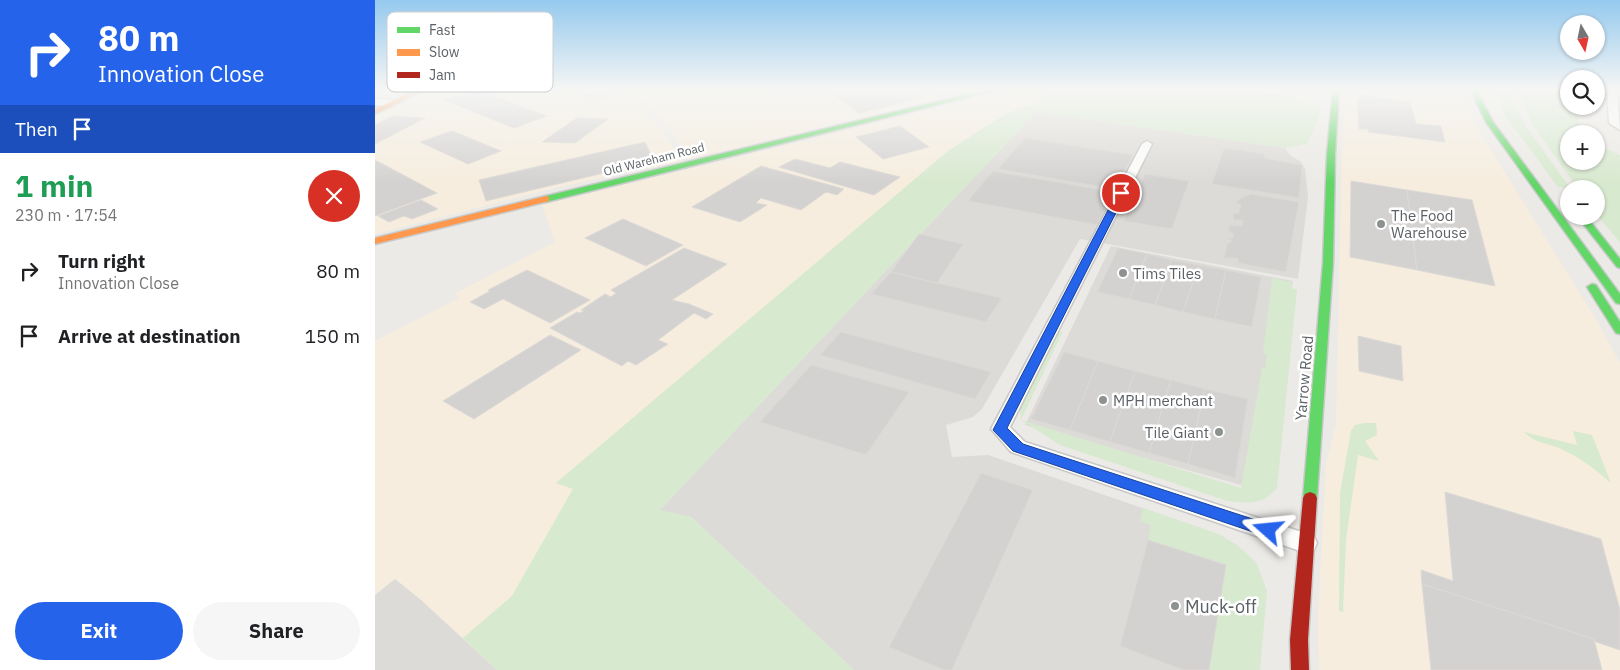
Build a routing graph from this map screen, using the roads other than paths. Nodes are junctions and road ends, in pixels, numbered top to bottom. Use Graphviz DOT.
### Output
graph roads {
  1 [pos="869,120"];
  2 [pos="1334,120"];
  3 [pos="1485,120"];
  4 [pos="1490,120"];
  5 [pos="1147,144"];
  6 [pos="1588,225"];
  7 [pos="1558,235"];
  8 [pos="375,241"];
  9 [pos="1620,265"];
  10 [pos="1585,276"];
  11 [pos="1620,300"];
  12 [pos="1620,330"];
  13 [pos="1306,543"];
  14 [pos="1300,670"];
  1 -- 8 [label="main road, Old Wareham Road"];
  2 -- 13 [label="main road, Yarrow Road"];
  3 -- 7 [label="main road"];
  4 -- 11 [label="main road"];
  5 -- 13 [label="street"];
  6 -- 9 [label="main road"];
  10 -- 12 [label="main road"];
  13 -- 14 [label="main road, Yarrow Road"];
}
